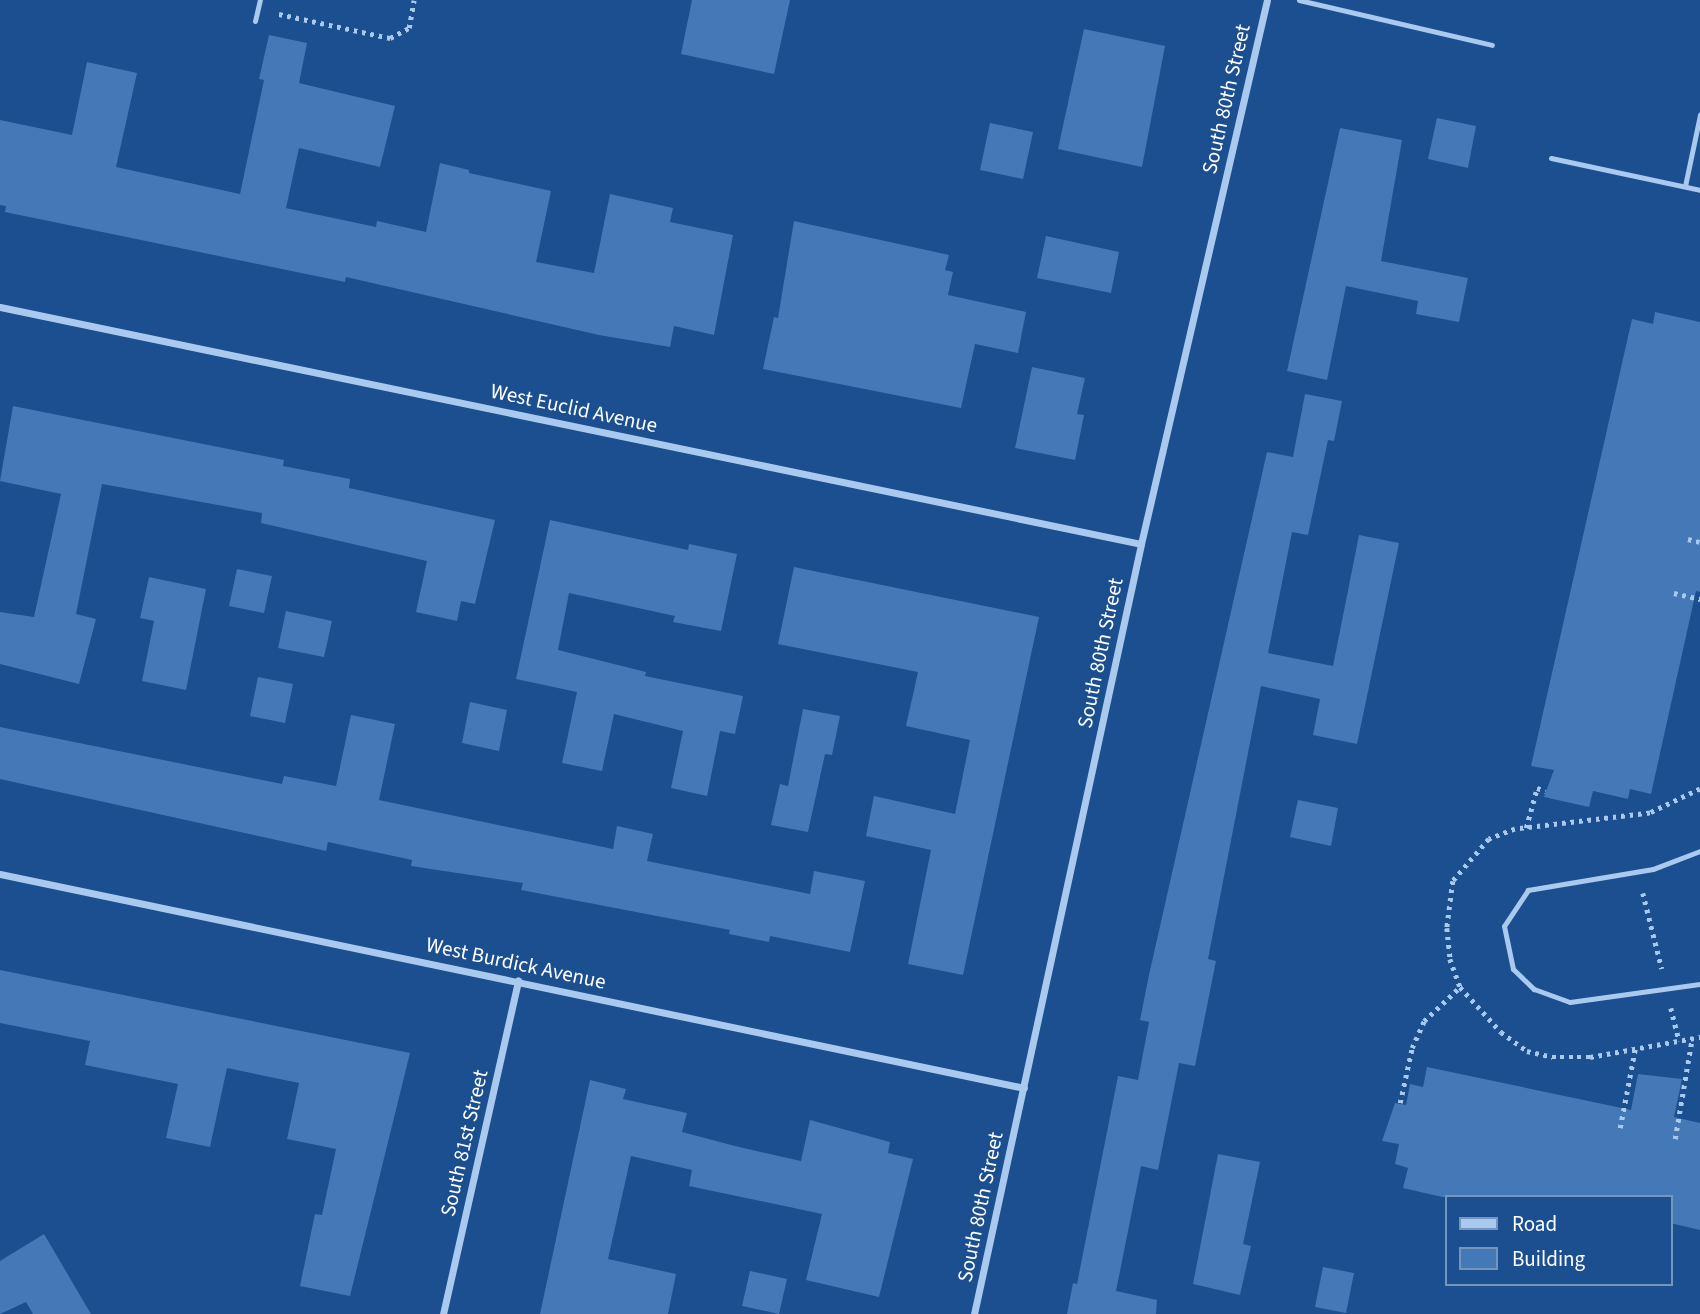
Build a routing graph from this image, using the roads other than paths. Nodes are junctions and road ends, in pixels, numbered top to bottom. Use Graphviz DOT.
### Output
graph roads {
  1 [pos="260,0"];
  2 [pos="1267,0"];
  3 [pos="1299,0"];
  4 [pos="255,21"];
  5 [pos="1492,45"];
  6 [pos="1700,115"];
  7 [pos="1551,158"];
  8 [pos="1685,186"];
  9 [pos="1700,190"];
  10 [pos="0,307"];
  11 [pos="1141,544"];
  12 [pos="1700,851"];
  13 [pos="0,874"];
  14 [pos="518,980"];
  15 [pos="1700,984"];
  16 [pos="1024,1088"];
  17 [pos="443,1314"];
  18 [pos="974,1314"];
  1 -- 4 [label="lane"];
  2 -- 11 [label="street, South 80th Street"];
  3 -- 5 [label="lane"];
  6 -- 8 [label="lane"];
  7 -- 8 [label="lane"];
  8 -- 9 [label="lane"];
  10 -- 11 [label="street, West Euclid Avenue"];
  11 -- 16 [label="street, South 80th Street"];
  12 -- 15 [label="lane"];
  13 -- 14 [label="street, West Burdick Avenue"];
  14 -- 16 [label="street, West Burdick Avenue"];
  14 -- 17 [label="street, South 81st Street"];
  16 -- 18 [label="street, South 80th Street"];
}
